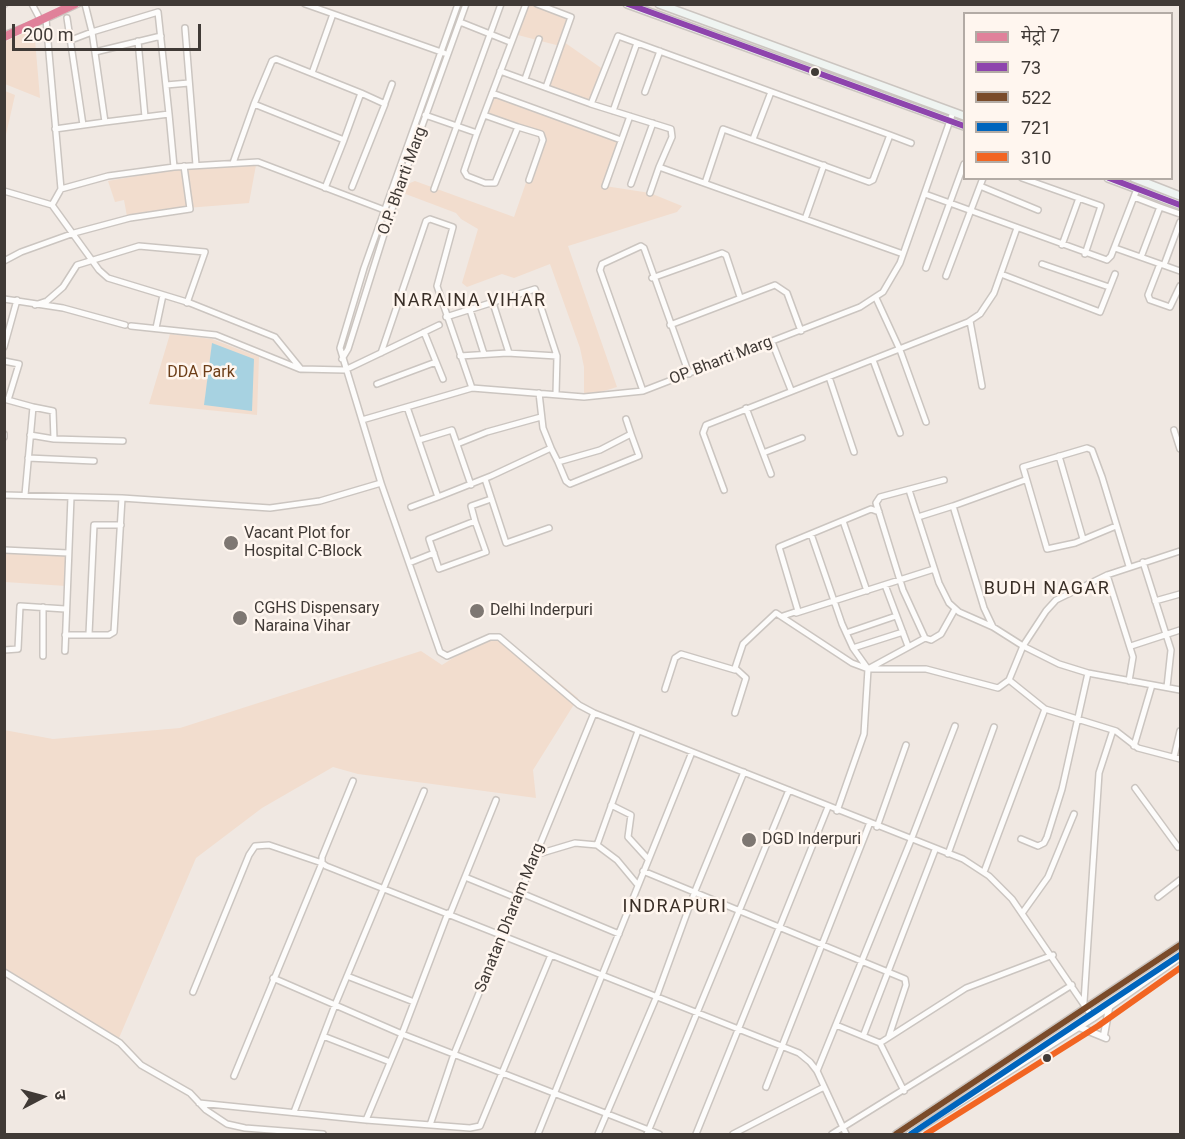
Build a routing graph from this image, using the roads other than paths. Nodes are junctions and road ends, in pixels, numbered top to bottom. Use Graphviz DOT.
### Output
graph roads {
  1 [pos="32,4"];
  2 [pos="78,4"];
  3 [pos="86,4"];
  4 [pos="305,4"];
  5 [pos="458,4"];
  6 [pos="466,4"];
  7 [pos="501,4"];
  8 [pos="526,4"];
  9 [pos="537,4"];
  10 [pos="627,4"];
  11 [pos="659,4"];
  12 [pos="333,14"];
  13 [pos="67,18"];
  14 [pos="43,20"];
  15 [pos="460,22"];
  16 [pos="185,28"];
  17 [pos="92,32"];
  18 [pos="489,33"];
  19 [pos="4,35"];
  20 [pos="161,36"];
  21 [pos="539,39"];
  22 [pos="71,40"];
  23 [pos="138,41"];
  24 [pos="510,42"];
  25 [pos="637,43"];
  26 [pos="660,51"];
  27 [pos="95,52"];
  28 [pos="441,52"];
  29 [pos="448,55"];
  30 [pos="500,71"];
  31 [pos="312,73"];
  32 [pos="525,79"];
  33 [pos="189,83"];
  34 [pos="392,84"];
  35 [pos="166,85"];
  36 [pos="546,87"];
  37 [pos="645,92"];
  38 [pos="771,92"];
  39 [pos="362,93"];
  40 [pos="492,93"];
  41 [pos="385,103"];
  42 [pos="254,104"];
  43 [pos="591,104"];
  44 [pos="613,111"];
  45 [pos="953,112"];
  46 [pos="169,114"];
  47 [pos="424,115"];
  48 [pos="484,115"];
  49 [pos="630,116"];
  50 [pos="963,116"];
  51 [pos="145,117"];
  52 [pos="950,121"];
  53 [pos="105,122"];
  54 [pos="653,123"];
  55 [pos="83,125"];
  56 [pos="456,126"];
  57 [pos="963,126"];
  58 [pos="519,127"];
  59 [pos="55,129"];
  60 [pos="477,133"];
  61 [pos="890,135"];
  62 [pos="753,139"];
  63 [pos="344,140"];
  64 [pos="621,140"];
  65 [pos="911,143"];
  66 [pos="234,163"];
  67 [pos="196,165"];
  68 [pos="824,165"];
  69 [pos="174,166"];
  70 [pos="184,166"];
  71 [pos="659,167"];
  72 [pos="963,167"];
  73 [pos="529,180"];
  74 [pos="982,180"];
  75 [pos="1028,180"];
  76 [pos="1113,180"];
  77 [pos="1139,180"];
  78 [pos="705,183"];
  79 [pos="631,184"];
  80 [pos="605,186"];
  81 [pos="980,186"];
  82 [pos="352,187"];
  83 [pos="325,188"];
  84 [pos="61,189"];
  85 [pos="434,189"];
  86 [pos="1137,189"];
  87 [pos="4,191"];
  88 [pos="650,193"];
  89 [pos="925,194"];
  90 [pos="1180,195"];
  91 [pos="1134,197"];
  92 [pos="1079,198"];
  93 [pos="950,204"];
  94 [pos="52,205"];
  95 [pos="1180,205"];
  96 [pos="1160,207"];
  97 [pos="1038,210"];
  98 [pos="388,211"];
  99 [pos="971,211"];
  100 [pos="1180,214"];
  101 [pos="805,219"];
  102 [pos="1180,222"];
  103 [pos="1017,228"];
  104 [pos="74,233"];
  105 [pos="1062,246"];
  106 [pos="1114,248"];
  107 [pos="903,254"];
  108 [pos="1085,254"];
  109 [pos="1141,257"];
  110 [pos="92,260"];
  111 [pos="4,261"];
  112 [pos="1042,264"];
  113 [pos="1162,265"];
  114 [pos="926,268"];
  115 [pos="1180,271"];
  116 [pos="1001,274"];
  117 [pos="1114,274"];
  118 [pos="946,276"];
  119 [pos="652,278"];
  120 [pos="1180,286"];
  121 [pos="1109,287"];
  122 [pos="163,295"];
  123 [pos="740,297"];
  124 [pos="876,298"];
  125 [pos="4,299"];
  126 [pos="17,300"];
  127 [pos="187,303"];
  128 [pos="493,303"];
  129 [pos="35,305"];
  130 [pos="470,310"];
  131 [pos="446,317"];
  132 [pos="970,321"];
  133 [pos="439,325"];
  134 [pos="670,325"];
  135 [pos="156,328"];
  136 [pos="801,331"];
  137 [pos="424,332"];
  138 [pos="772,342"];
  139 [pos="4,347"];
  140 [pos="900,350"];
  141 [pos="381,353"];
  142 [pos="509,353"];
  143 [pos="484,354"];
  144 [pos="460,356"];
  145 [pos="557,356"];
  146 [pos="873,360"];
  147 [pos="4,361"];
  148 [pos="436,363"];
  149 [pos="301,369"];
  150 [pos="345,370"];
  151 [pos="689,374"];
  152 [pos="829,377"];
  153 [pos="442,380"];
  154 [pos="377,384"];
  155 [pos="982,386"];
  156 [pos="472,388"];
  157 [pos="791,390"];
  158 [pos="643,391"];
  159 [pos="539,393"];
  160 [pos="556,394"];
  161 [pos="6,399"];
  162 [pos="33,407"];
  163 [pos="407,408"];
  164 [pos="746,408"];
  165 [pos="541,417"];
  166 [pos="626,419"];
  167 [pos="362,420"];
  168 [pos="926,422"];
  169 [pos="1174,430"];
  170 [pos="631,434"];
  171 [pos="900,434"];
  172 [pos="30,435"];
  173 [pos="802,438"];
  174 [pos="54,439"];
  175 [pos="419,440"];
  176 [pos="123,441"];
  177 [pos="457,444"];
  178 [pos="551,448"];
  179 [pos="1180,449"];
  180 [pos="855,452"];
  181 [pos="763,453"];
  182 [pos="1059,456"];
  183 [pos="28,458"];
  184 [pos="94,461"];
  185 [pos="558,462"];
  186 [pos="771,474"];
  187 [pos="484,479"];
  188 [pos="944,480"];
  189 [pos="1025,480"];
  190 [pos="381,483"];
  191 [pos="471,484"];
  192 [pos="724,490"];
  193 [pos="909,490"];
  194 [pos="4,495"];
  195 [pos="25,495"];
  196 [pos="71,497"];
  197 [pos="438,497"];
  198 [pos="122,498"];
  199 [pos="491,499"];
  200 [pos="953,506"];
  201 [pos="411,507"];
  202 [pos="879,512"];
  203 [pos="918,517"];
  204 [pos="475,521"];
  205 [pos="843,521"];
  206 [pos="122,525"];
  207 [pos="1116,526"];
  208 [pos="549,528"];
  209 [pos="811,534"];
  210 [pos="1083,539"];
  211 [pos="4,550"];
  212 [pos="1180,551"];
  213 [pos="68,553"];
  214 [pos="434,553"];
  215 [pos="1143,562"];
  216 [pos="409,563"];
  217 [pos="1129,566"];
  218 [pos="934,569"];
  219 [pos="1107,575"];
  220 [pos="900,580"];
  221 [pos="885,585"];
  222 [pos="867,591"];
  223 [pos="1180,594"];
  224 [pos="1155,601"];
  225 [pos="834,602"];
  226 [pos="43,607"];
  227 [pos="65,609"];
  228 [pos="955,609"];
  229 [pos="796,613"];
  230 [pos="783,616"];
  231 [pos="896,616"];
  232 [pos="993,627"];
  233 [pos="1180,630"];
  234 [pos="903,632"];
  235 [pos="846,633"];
  236 [pos="89,634"];
  237 [pos="1166,634"];
  238 [pos="65,635"];
  239 [pos="926,638"];
  240 [pos="908,646"];
  241 [pos="1023,646"];
  242 [pos="1131,646"];
  243 [pos="853,648"];
  244 [pos="4,650"];
  245 [pos="1171,650"];
  246 [pos="65,651"];
  247 [pos="1180,652"];
  248 [pos="43,656"];
  249 [pos="868,669"];
  250 [pos="735,670"];
  251 [pos="1088,673"];
  252 [pos="1009,680"];
  253 [pos="1129,681"];
  254 [pos="1152,685"];
  255 [pos="1167,687"];
  256 [pos="664,689"];
  257 [pos="1180,690"];
  258 [pos="1045,709"];
  259 [pos="594,713"];
  260 [pos="735,713"];
  261 [pos="1076,720"];
  262 [pos="955,726"];
  263 [pos="994,727"];
  264 [pos="638,730"];
  265 [pos="1113,730"];
  266 [pos="1180,731"];
  267 [pos="906,745"];
  268 [pos="1134,746"];
  269 [pos="692,752"];
  270 [pos="1178,758"];
  271 [pos="744,772"];
  272 [pos="352,781"];
  273 [pos="1135,788"];
  274 [pos="789,790"];
  275 [pos="424,791"];
  276 [pos="496,800"];
  277 [pos="611,805"];
  278 [pos="828,807"];
  279 [pos="837,811"];
  280 [pos="1074,814"];
  281 [pos="869,825"];
  282 [pos="877,827"];
  283 [pos="1021,839"];
  284 [pos="911,840"];
  285 [pos="597,845"];
  286 [pos="1180,848"];
  287 [pos="935,850"];
  288 [pos="948,854"];
  289 [pos="535,855"];
  290 [pos="648,859"];
  291 [pos="322,863"];
  292 [pos="643,871"];
  293 [pos="984,872"];
  294 [pos="465,877"];
  295 [pos="1180,880"];
  296 [pos="637,884"];
  297 [pos="385,889"];
  298 [pos="695,891"];
  299 [pos="521,893"];
  300 [pos="1158,897"];
  301 [pos="519,899"];
  302 [pos="740,911"];
  303 [pos="1023,912"];
  304 [pos="449,914"];
  305 [pos="778,927"];
  306 [pos="619,934"];
  307 [pos="503,935"];
  308 [pos="1180,945"];
  309 [pos="821,946"];
  310 [pos="551,955"];
  311 [pos="1053,955"];
  312 [pos="1180,957"];
  313 [pos="863,962"];
  314 [pos="4,972"];
  315 [pos="889,972"];
  316 [pos="347,976"];
  317 [pos="602,976"];
  318 [pos="273,978"];
  319 [pos="1072,986"];
  320 [pos="193,992"];
  321 [pos="656,998"];
  322 [pos="414,1002"];
  323 [pos="335,1005"];
  324 [pos="1086,1006"];
  325 [pos="1109,1007"];
  326 [pos="698,1015"];
  327 [pos="1093,1018"];
  328 [pos="836,1025"];
  329 [pos="1078,1027"];
  330 [pos="738,1031"];
  331 [pos="402,1034"];
  332 [pos="864,1034"];
  333 [pos="322,1036"];
  334 [pos="890,1036"];
  335 [pos="880,1043"];
  336 [pos="781,1046"];
  337 [pos="454,1054"];
  338 [pos="390,1062"];
  339 [pos="817,1071"];
  340 [pos="503,1072"];
  341 [pos="234,1076"];
  342 [pos="824,1087"];
  343 [pos="766,1088"];
  344 [pos="904,1091"];
  345 [pos="554,1092"];
  346 [pos="199,1103"];
  347 [pos="294,1112"];
  348 [pos="607,1114"];
  349 [pos="366,1120"];
  350 [pos="430,1125"];
  351 [pos="648,1132"];
  352 [pos="844,1132"];
  353 [pos="323,1134"];
  354 [pos="538,1134"];
  355 [pos="598,1134"];
  356 [pos="659,1134"];
  357 [pos="696,1134"];
  358 [pos="733,1134"];
  359 [pos="832,1134"];
  360 [pos="896,1134"];
  361 [pos="910,1134"];
  1 -- 14 [label="street"];
  2 -- 14 [label="street"];
  3 -- 17 [label="street"];
  4 -- 12 [label="street"];
  5 -- 28 [label="street, O.P. Bharti Marg"];
  6 -- 15 [label="street, O.P. Bharti Marg"];
  7 -- 18 [label="street"];
  8 -- 24 [label="street"];
  9 -- 36 [label="street"];
  10 -- 52 [label="main road"];
  11 -- 45 [label="main road"];
  12 -- 28 [label="street"];
  12 -- 31 [label="street"];
  13 -- 22 [label="street"];
  14 -- 19 [label="street"];
  14 -- 59 [label="street"];
  15 -- 18 [label="street"];
  15 -- 29 [label="street, O.P. Bharti Marg"];
  16 -- 33 [label="street"];
  17 -- 20 [label="street"];
  17 -- 22 [label="street"];
  17 -- 27 [label="street"];
  18 -- 24 [label="street"];
  18 -- 56 [label="street"];
  20 -- 23 [label="street"];
  20 -- 35 [label="street"];
  21 -- 32 [label="street"];
  22 -- 55 [label="street"];
  23 -- 27 [label="street"];
  23 -- 51 [label="street"];
  24 -- 30 [label="street"];
  25 -- 26 [label="street"];
  25 -- 43 [label="street"];
  25 -- 44 [label="street"];
  26 -- 37 [label="street"];
  26 -- 38 [label="street"];
  27 -- 53 [label="street"];
  28 -- 29 [label="street"];
  28 -- 47 [label="street, O.P. Bharti Marg"];
  29 -- 47 [label="street, O.P. Bharti Marg"];
  30 -- 32 [label="street"];
  30 -- 40 [label="street"];
  31 -- 39 [label="street"];
  31 -- 42 [label="street"];
  32 -- 36 [label="street"];
  33 -- 35 [label="street"];
  33 -- 67 [label="street"];
  34 -- 41 [label="street"];
  35 -- 46 [label="street"];
  36 -- 43 [label="street"];
  38 -- 61 [label="street"];
  38 -- 62 [label="street"];
  39 -- 41 [label="street"];
  39 -- 63 [label="street"];
  40 -- 48 [label="street"];
  40 -- 64 [label="street"];
  41 -- 82 [label="street"];
  42 -- 63 [label="street"];
  42 -- 66 [label="street"];
  43 -- 44 [label="street"];
  44 -- 49 [label="street"];
  45 -- 50 [label="main road"];
  45 -- 52 [label="street, OP Bharti Marg"];
  46 -- 51 [label="street"];
  46 -- 69 [label="street"];
  47 -- 56 [label="street"];
  47 -- 98 [label="street, O.P. Bharti Marg"];
  48 -- 58 [label="street"];
  48 -- 60 [label="street"];
  49 -- 54 [label="street"];
  49 -- 64 [label="street"];
  51 -- 53 [label="street"];
  52 -- 57 [label="main road"];
  52 -- 89 [label="street, OP Bharti Marg"];
  53 -- 55 [label="street"];
  54 -- 71 [label="street"];
  54 -- 79 [label="street"];
  55 -- 59 [label="street"];
  56 -- 60 [label="street"];
  56 -- 85 [label="street"];
  58 -- 60 [label="street"];
  58 -- 73 [label="street"];
  59 -- 84 [label="street"];
  61 -- 65 [label="street"];
  61 -- 68 [label="street"];
  62 -- 68 [label="street"];
  62 -- 78 [label="street"];
  63 -- 83 [label="street"];
  64 -- 80 [label="street"];
  66 -- 67 [label="street"];
  66 -- 83 [label="street"];
  67 -- 70 [label="street"];
  68 -- 101 [label="street"];
  69 -- 70 [label="street"];
  69 -- 84 [label="street"];
  70 -- 104 [label="street"];
  71 -- 78 [label="street"];
  71 -- 88 [label="street"];
  72 -- 93 [label="street"];
  74 -- 81 [label="street"];
  75 -- 92 [label="street"];
  76 -- 86 [label="main road"];
  77 -- 90 [label="main road"];
  78 -- 101 [label="street"];
  81 -- 97 [label="street"];
  81 -- 99 [label="street"];
  83 -- 98 [label="street"];
  84 -- 94 [label="street"];
  86 -- 91 [label="street"];
  86 -- 95 [label="main road"];
  87 -- 94 [label="street"];
  89 -- 93 [label="street"];
  89 -- 107 [label="street, OP Bharti Marg"];
  91 -- 96 [label="street"];
  91 -- 106 [label="street"];
  92 -- 105 [label="street"];
  92 -- 108 [label="street"];
  93 -- 99 [label="street"];
  93 -- 114 [label="street"];
  94 -- 104 [label="street"];
  96 -- 100 [label="street"];
  96 -- 109 [label="street"];
  98 -- 150 [label="street, O.P. Bharti Marg"];
  99 -- 103 [label="street"];
  99 -- 118 [label="street"];
  101 -- 107 [label="street"];
  102 -- 113 [label="street"];
  103 -- 105 [label="street"];
  103 -- 116 [label="street"];
  104 -- 110 [label="street"];
  104 -- 111 [label="street"];
  105 -- 108 [label="street"];
  106 -- 108 [label="street"];
  106 -- 109 [label="street"];
  107 -- 124 [label="street, OP Bharti Marg"];
  109 -- 113 [label="street"];
  110 -- 122 [label="street"];
  110 -- 127 [label="street"];
  110 -- 129 [label="street"];
  112 -- 121 [label="street"];
  113 -- 115 [label="street"];
  113 -- 120 [label="street"];
  116 -- 121 [label="street"];
  116 -- 132 [label="street"];
  117 -- 121 [label="street"];
  119 -- 123 [label="street"];
  119 -- 134 [label="street"];
  119 -- 158 [label="street"];
  122 -- 127 [label="street"];
  122 -- 135 [label="street"];
  123 -- 134 [label="street"];
  123 -- 136 [label="street"];
  124 -- 136 [label="street, OP Bharti Marg"];
  124 -- 140 [label="street"];
  125 -- 126 [label="street"];
  126 -- 129 [label="street"];
  126 -- 139 [label="street"];
  127 -- 149 [label="street"];
  128 -- 130 [label="street"];
  128 -- 142 [label="street"];
  128 -- 145 [label="street"];
  129 -- 135 [label="street"];
  130 -- 131 [label="street"];
  130 -- 143 [label="street"];
  131 -- 141 [label="street"];
  131 -- 144 [label="street"];
  132 -- 140 [label="street"];
  132 -- 155 [label="street"];
  133 -- 137 [label="street"];
  134 -- 151 [label="street"];
  135 -- 149 [label="street"];
  136 -- 138 [label="street, OP Bharti Marg"];
  137 -- 141 [label="street"];
  137 -- 148 [label="street"];
  138 -- 151 [label="street, OP Bharti Marg"];
  138 -- 157 [label="street"];
  140 -- 146 [label="street"];
  140 -- 168 [label="street"];
  141 -- 150 [label="street"];
  142 -- 143 [label="street"];
  142 -- 145 [label="street"];
  143 -- 144 [label="street"];
  144 -- 156 [label="street"];
  145 -- 160 [label="street"];
  146 -- 152 [label="street"];
  146 -- 171 [label="street"];
  147 -- 161 [label="street"];
  148 -- 153 [label="street"];
  148 -- 154 [label="street"];
  149 -- 150 [label="street"];
  150 -- 167 [label="street, O.P. Bharti Marg"];
  151 -- 158 [label="street, OP Bharti Marg"];
  152 -- 157 [label="street"];
  152 -- 180 [label="street"];
  156 -- 159 [label="street, OP Bharti Marg"];
  156 -- 163 [label="street, OP Bharti Marg"];
  157 -- 164 [label="street"];
  158 -- 160 [label="street, OP Bharti Marg"];
  159 -- 160 [label="street, OP Bharti Marg"];
  159 -- 165 [label="street"];
  161 -- 162 [label="street"];
  162 -- 172 [label="street"];
  162 -- 174 [label="street"];
  163 -- 167 [label="street, OP Bharti Marg"];
  163 -- 175 [label="street"];
  164 -- 181 [label="street"];
  164 -- 192 [label="street"];
  165 -- 177 [label="street"];
  165 -- 178 [label="street"];
  166 -- 170 [label="street"];
  167 -- 190 [label="street, O.P. Bharti Marg"];
  169 -- 179 [label="street"];
  170 -- 185 [label="street"];
  170 -- 185 [label="street"];
  172 -- 174 [label="street"];
  172 -- 183 [label="street"];
  173 -- 181 [label="street"];
  174 -- 176 [label="street"];
  175 -- 177 [label="street"];
  175 -- 197 [label="street"];
  177 -- 191 [label="street"];
  178 -- 185 [label="street"];
  178 -- 187 [label="street"];
  181 -- 186 [label="street"];
  182 -- 189 [label="street"];
  182 -- 207 [label="street"];
  182 -- 210 [label="street"];
  183 -- 184 [label="street"];
  183 -- 195 [label="street"];
  187 -- 191 [label="street"];
  187 -- 199 [label="street"];
  188 -- 193 [label="street"];
  189 -- 200 [label="street"];
  189 -- 210 [label="street"];
  190 -- 198 [label="street"];
  190 -- 216 [label="street, O.P. Bharti Marg"];
  191 -- 197 [label="street"];
  193 -- 202 [label="street"];
  193 -- 203 [label="street"];
  194 -- 195 [label="street"];
  195 -- 196 [label="street"];
  196 -- 198 [label="street"];
  196 -- 213 [label="street"];
  197 -- 201 [label="street"];
  198 -- 206 [label="street"];
  199 -- 204 [label="street"];
  199 -- 208 [label="street"];
  200 -- 203 [label="street"];
  200 -- 232 [label="street"];
  202 -- 205 [label="street"];
  202 -- 220 [label="street"];
  203 -- 218 [label="street"];
  204 -- 214 [label="street"];
  204 -- 214 [label="street"];
  205 -- 209 [label="street"];
  205 -- 222 [label="street"];
  206 -- 236 [label="street"];
  206 -- 236 [label="street"];
  207 -- 210 [label="street"];
  207 -- 217 [label="street"];
  209 -- 225 [label="street"];
  209 -- 229 [label="street"];
  211 -- 213 [label="street"];
  212 -- 215 [label="street"];
  213 -- 227 [label="street"];
  214 -- 216 [label="street"];
  215 -- 217 [label="street"];
  215 -- 224 [label="street"];
  216 -- 259 [label="street, O.P. Bharti Marg"];
  217 -- 219 [label="street"];
  218 -- 220 [label="street"];
  218 -- 228 [label="street"];
  219 -- 241 [label="street"];
  219 -- 242 [label="street"];
  220 -- 221 [label="street"];
  220 -- 239 [label="street"];
  221 -- 222 [label="street"];
  221 -- 231 [label="street"];
  222 -- 225 [label="street"];
  223 -- 224 [label="street"];
  224 -- 237 [label="street"];
  225 -- 229 [label="street"];
  225 -- 235 [label="street"];
  226 -- 227 [label="street"];
  226 -- 244 [label="street"];
  226 -- 248 [label="street"];
  227 -- 238 [label="street"];
  228 -- 232 [label="street"];
  228 -- 239 [label="street"];
  229 -- 230 [label="street"];
  230 -- 249 [label="street"];
  230 -- 250 [label="street"];
  231 -- 234 [label="street"];
  231 -- 235 [label="street"];
  232 -- 241 [label="street"];
  233 -- 237 [label="street"];
  234 -- 240 [label="street"];
  234 -- 243 [label="street"];
  235 -- 243 [label="street"];
  236 -- 238 [label="street"];
  237 -- 242 [label="street"];
  237 -- 245 [label="street"];
  238 -- 246 [label="street"];
  239 -- 240 [label="street"];
  240 -- 249 [label="street"];
  241 -- 251 [label="street"];
  241 -- 252 [label="street"];
  242 -- 253 [label="street"];
  243 -- 249 [label="street"];
  245 -- 247 [label="street"];
  245 -- 255 [label="street"];
  249 -- 252 [label="street"];
  249 -- 279 [label="street"];
  250 -- 256 [label="street"];
  250 -- 260 [label="street"];
  251 -- 253 [label="street"];
  251 -- 261 [label="street"];
  252 -- 258 [label="street"];
  253 -- 254 [label="street"];
  254 -- 255 [label="street"];
  254 -- 268 [label="street"];
  255 -- 257 [label="street"];
  258 -- 261 [label="street"];
  258 -- 293 [label="street"];
  259 -- 264 [label="street"];
  259 -- 289 [label="street, Sanatan Dharam Marg"];
  261 -- 265 [label="street"];
  261 -- 283 [label="street"];
  262 -- 284 [label="street"];
  263 -- 288 [label="street"];
  264 -- 269 [label="street"];
  264 -- 277 [label="street"];
  265 -- 268 [label="street"];
  265 -- 324 [label="street"];
  266 -- 270 [label="street"];
  267 -- 282 [label="street"];
  268 -- 270 [label="street"];
  269 -- 271 [label="street"];
  269 -- 290 [label="street"];
  271 -- 274 [label="street"];
  271 -- 298 [label="street"];
  272 -- 291 [label="street"];
  273 -- 286 [label="street"];
  274 -- 278 [label="street"];
  274 -- 302 [label="street"];
  275 -- 297 [label="street"];
  276 -- 294 [label="street"];
  277 -- 285 [label="street"];
  277 -- 290 [label="street"];
  278 -- 279 [label="street"];
  278 -- 305 [label="street"];
  279 -- 281 [label="street"];
  280 -- 303 [label="street"];
  281 -- 282 [label="street"];
  281 -- 309 [label="street"];
  282 -- 284 [label="street"];
  284 -- 287 [label="street"];
  284 -- 313 [label="street"];
  285 -- 289 [label="street"];
  285 -- 296 [label="street"];
  287 -- 288 [label="street"];
  287 -- 315 [label="street"];
  288 -- 293 [label="street"];
  289 -- 299 [label="street, Sanatan Dharam Marg"];
  290 -- 292 [label="street"];
  291 -- 297 [label="street"];
  291 -- 318 [label="street"];
  291 -- 320 [label="street"];
  292 -- 296 [label="street"];
  292 -- 298 [label="street"];
  293 -- 303 [label="street"];
  294 -- 301 [label="street"];
  294 -- 304 [label="street"];
  295 -- 300 [label="street"];
  296 -- 306 [label="street"];
  297 -- 304 [label="street"];
  297 -- 316 [label="street"];
  298 -- 302 [label="street"];
  298 -- 321 [label="street"];
  299 -- 301 [label="street, Sanatan Dharam Marg"];
  299 -- 306 [label="street"];
  301 -- 307 [label="street, Sanatan Dharam Marg"];
  302 -- 305 [label="street"];
  302 -- 326 [label="street"];
  303 -- 311 [label="street"];
  304 -- 307 [label="street"];
  304 -- 322 [label="street"];
  305 -- 309 [label="street"];
  305 -- 330 [label="street"];
  306 -- 317 [label="street"];
  307 -- 310 [label="street"];
  307 -- 337 [label="street, Sanatan Dharam Marg"];
  308 -- 324 [label="street"];
  309 -- 313 [label="street"];
  309 -- 336 [label="street"];
  310 -- 317 [label="street"];
  310 -- 340 [label="street"];
  311 -- 319 [label="street"];
  311 -- 334 [label="street"];
  312 -- 325 [label="street"];
  313 -- 315 [label="street"];
  313 -- 328 [label="street"];
  314 -- 346 [label="street"];
  315 -- 332 [label="street"];
  315 -- 334 [label="street"];
  316 -- 322 [label="street"];
  316 -- 323 [label="street"];
  317 -- 321 [label="street"];
  317 -- 345 [label="street"];
  318 -- 323 [label="street"];
  318 -- 341 [label="street"];
  319 -- 324 [label="street"];
  319 -- 344 [label="street"];
  321 -- 326 [label="street"];
  321 -- 348 [label="street"];
  322 -- 331 [label="street"];
  323 -- 331 [label="street"];
  323 -- 333 [label="street"];
  324 -- 327 [label="street"];
  324 -- 360 [label="street"];
  325 -- 327 [label="street"];
  325 -- 329 [label="street"];
  326 -- 330 [label="street"];
  326 -- 351 [label="street"];
  327 -- 329 [label="street"];
  328 -- 332 [label="street"];
  328 -- 339 [label="street"];
  329 -- 361 [label="street"];
  330 -- 336 [label="street"];
  330 -- 357 [label="street"];
  331 -- 337 [label="street"];
  331 -- 338 [label="street"];
  332 -- 335 [label="street"];
  333 -- 338 [label="street"];
  333 -- 347 [label="street"];
  334 -- 335 [label="street"];
  335 -- 344 [label="street"];
  336 -- 339 [label="street"];
  336 -- 343 [label="street"];
  337 -- 340 [label="street"];
  337 -- 350 [label="street, Sanatan Dharam Marg"];
  338 -- 349 [label="street"];
  339 -- 342 [label="street"];
  340 -- 345 [label="street"];
  340 -- 350 [label="street"];
  342 -- 352 [label="street"];
  342 -- 358 [label="street"];
  344 -- 352 [label="street"];
  345 -- 348 [label="street"];
  345 -- 354 [label="street"];
  346 -- 347 [label="street"];
  346 -- 353 [label="street"];
  347 -- 349 [label="street"];
  348 -- 351 [label="street"];
  348 -- 355 [label="street"];
  349 -- 350 [label="street"];
  351 -- 356 [label="street"];
  352 -- 359 [label="street"];
}
